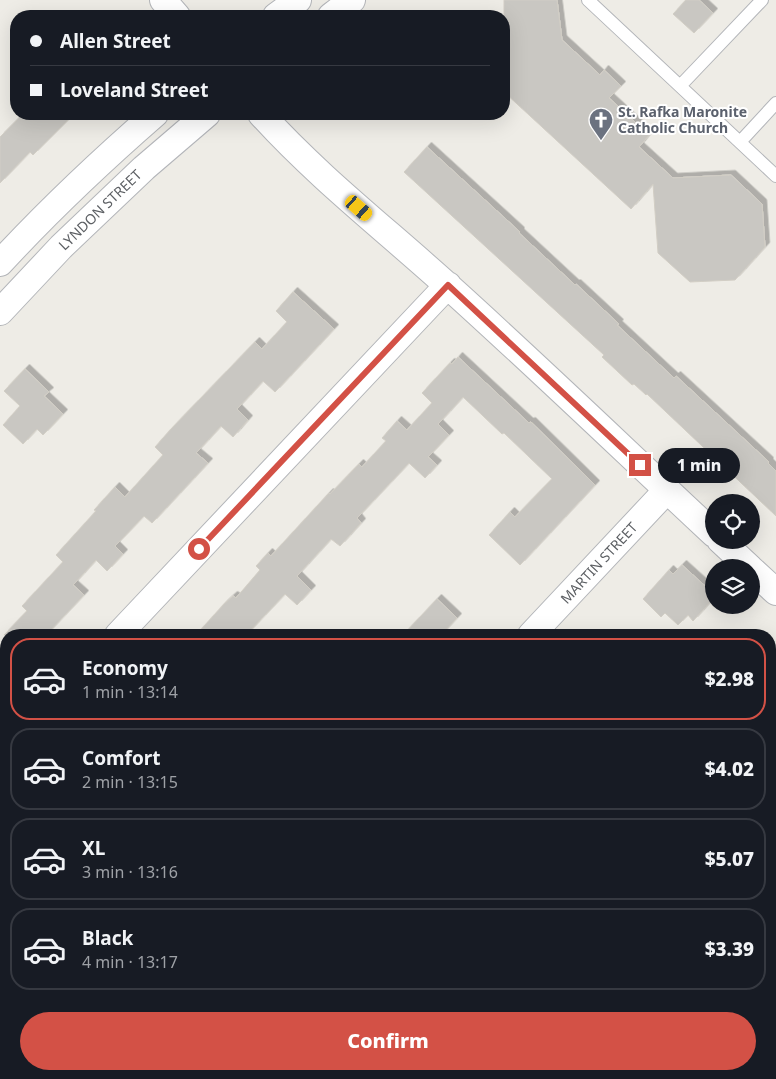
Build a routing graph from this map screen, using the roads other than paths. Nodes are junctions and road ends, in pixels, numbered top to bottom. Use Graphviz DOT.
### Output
graph roads {
  1 [pos="162,0"];
  2 [pos="298,0"];
  3 [pos="352,0"];
  4 [pos="588,0"];
  5 [pos="762,0"];
  6 [pos="171,10"];
  7 [pos="284,10"];
  8 [pos="339,10"];
  9 [pos="680,86"];
  10 [pos="776,102"];
  11 [pos="148,120"];
  12 [pos="200,120"];
  13 [pos="266,120"];
  14 [pos="740,142"];
  15 [pos="776,176"];
  16 [pos="0,263"];
  17 [pos="448,285"];
  18 [pos="0,312"];
  19 [pos="667,490"];
  20 [pos="705,526"];
  21 [pos="730,549"];
  22 [pos="740,559"];
  23 [pos="760,577"];
  24 [pos="776,592"];
  25 [pos="124,629"];
  26 [pos="537,629"];
  1 -- 6 [label="street"];
  2 -- 7 [label="street"];
  3 -- 8 [label="street"];
  4 -- 9 [label="lane"];
  5 -- 9 [label="lane"];
  9 -- 14 [label="lane"];
  10 -- 14 [label="lane"];
  11 -- 16 [label="street"];
  12 -- 18 [label="street, LYNDON STREET"];
  13 -- 17 [label="street"];
  14 -- 15 [label="lane"];
  17 -- 19 [label="street"];
  17 -- 25 [label="street"];
  19 -- 20 [label="street"];
  19 -- 26 [label="street, MARTIN STREET"];
  21 -- 22 [label="street"];
  23 -- 24 [label="street"];
}
